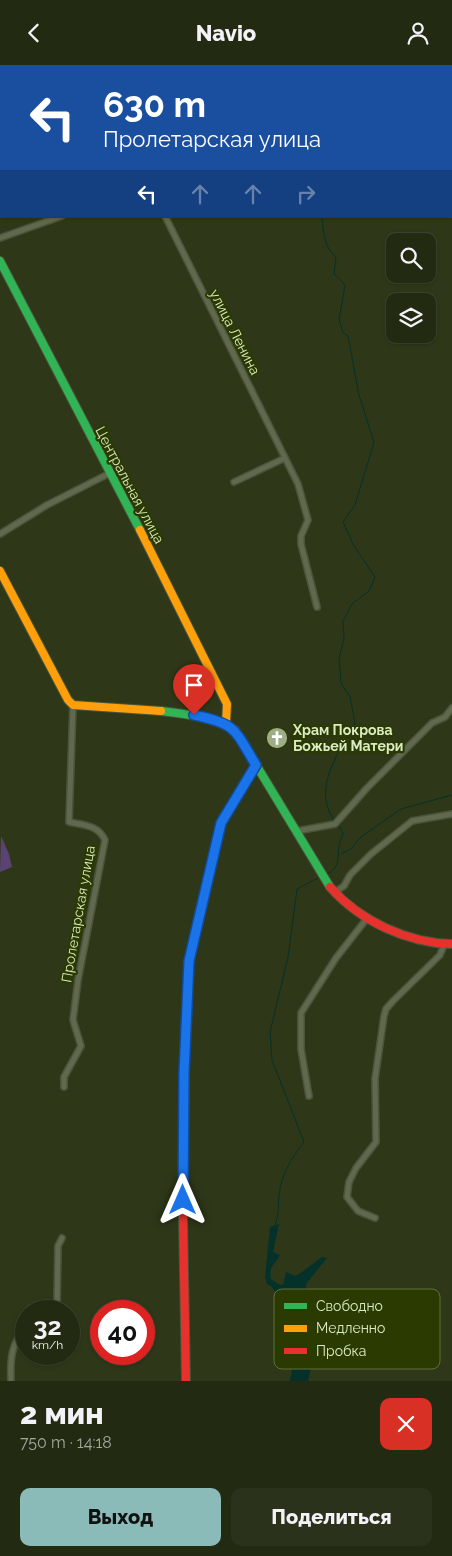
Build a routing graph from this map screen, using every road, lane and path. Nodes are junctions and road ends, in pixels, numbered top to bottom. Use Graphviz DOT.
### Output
graph roads {
  1 [pos="59,217"];
  2 [pos="165,217"];
  3 [pos="0,238"];
  4 [pos="0,261"];
  5 [pos="285,458"];
  6 [pos="110,473"];
  7 [pos="234,482"];
  8 [pos="0,534"];
  9 [pos="0,571"];
  10 [pos="317,607"];
  11 [pos="73,705"];
  12 [pos="452,708"];
  13 [pos="226,723"];
  14 [pos="256,765"];
  15 [pos="452,814"];
  16 [pos="297,831"];
  17 [pos="335,892"];
  18 [pos="368,917"];
  19 [pos="448,944"];
  20 [pos="64,1087"];
  21 [pos="309,1096"];
  22 [pos="375,1218"];
  23 [pos="62,1238"];
  24 [pos="56,1300"];
  25 [pos="15,1343"];
  26 [pos="11,1381"];
  27 [pos="186,1381"];
  1 -- 3 [label="street"];
  2 -- 5 [label="street, улица Ленина"];
  4 -- 6 [label="street, Центральная улица"];
  5 -- 7 [label="street"];
  5 -- 10 [label="street, улица Ленина"];
  6 -- 8 [label="street"];
  6 -- 13 [label="street, Центральная улица"];
  9 -- 11 [label="street"];
  11 -- 13 [label="street"];
  11 -- 20 [label="street, Пролетарская улица"];
  12 -- 16 [label="street"];
  13 -- 14 [label="street"];
  14 -- 16 [label="street"];
  14 -- 27 [label="street"];
  15 -- 17 [label="street"];
  16 -- 17 [label="street"];
  17 -- 18 [label="street"];
  18 -- 19 [label="street"];
  18 -- 21 [label="street"];
  19 -- 22 [label="street"];
  23 -- 24 [label="street"];
  25 -- 26 [label="street"];
}
